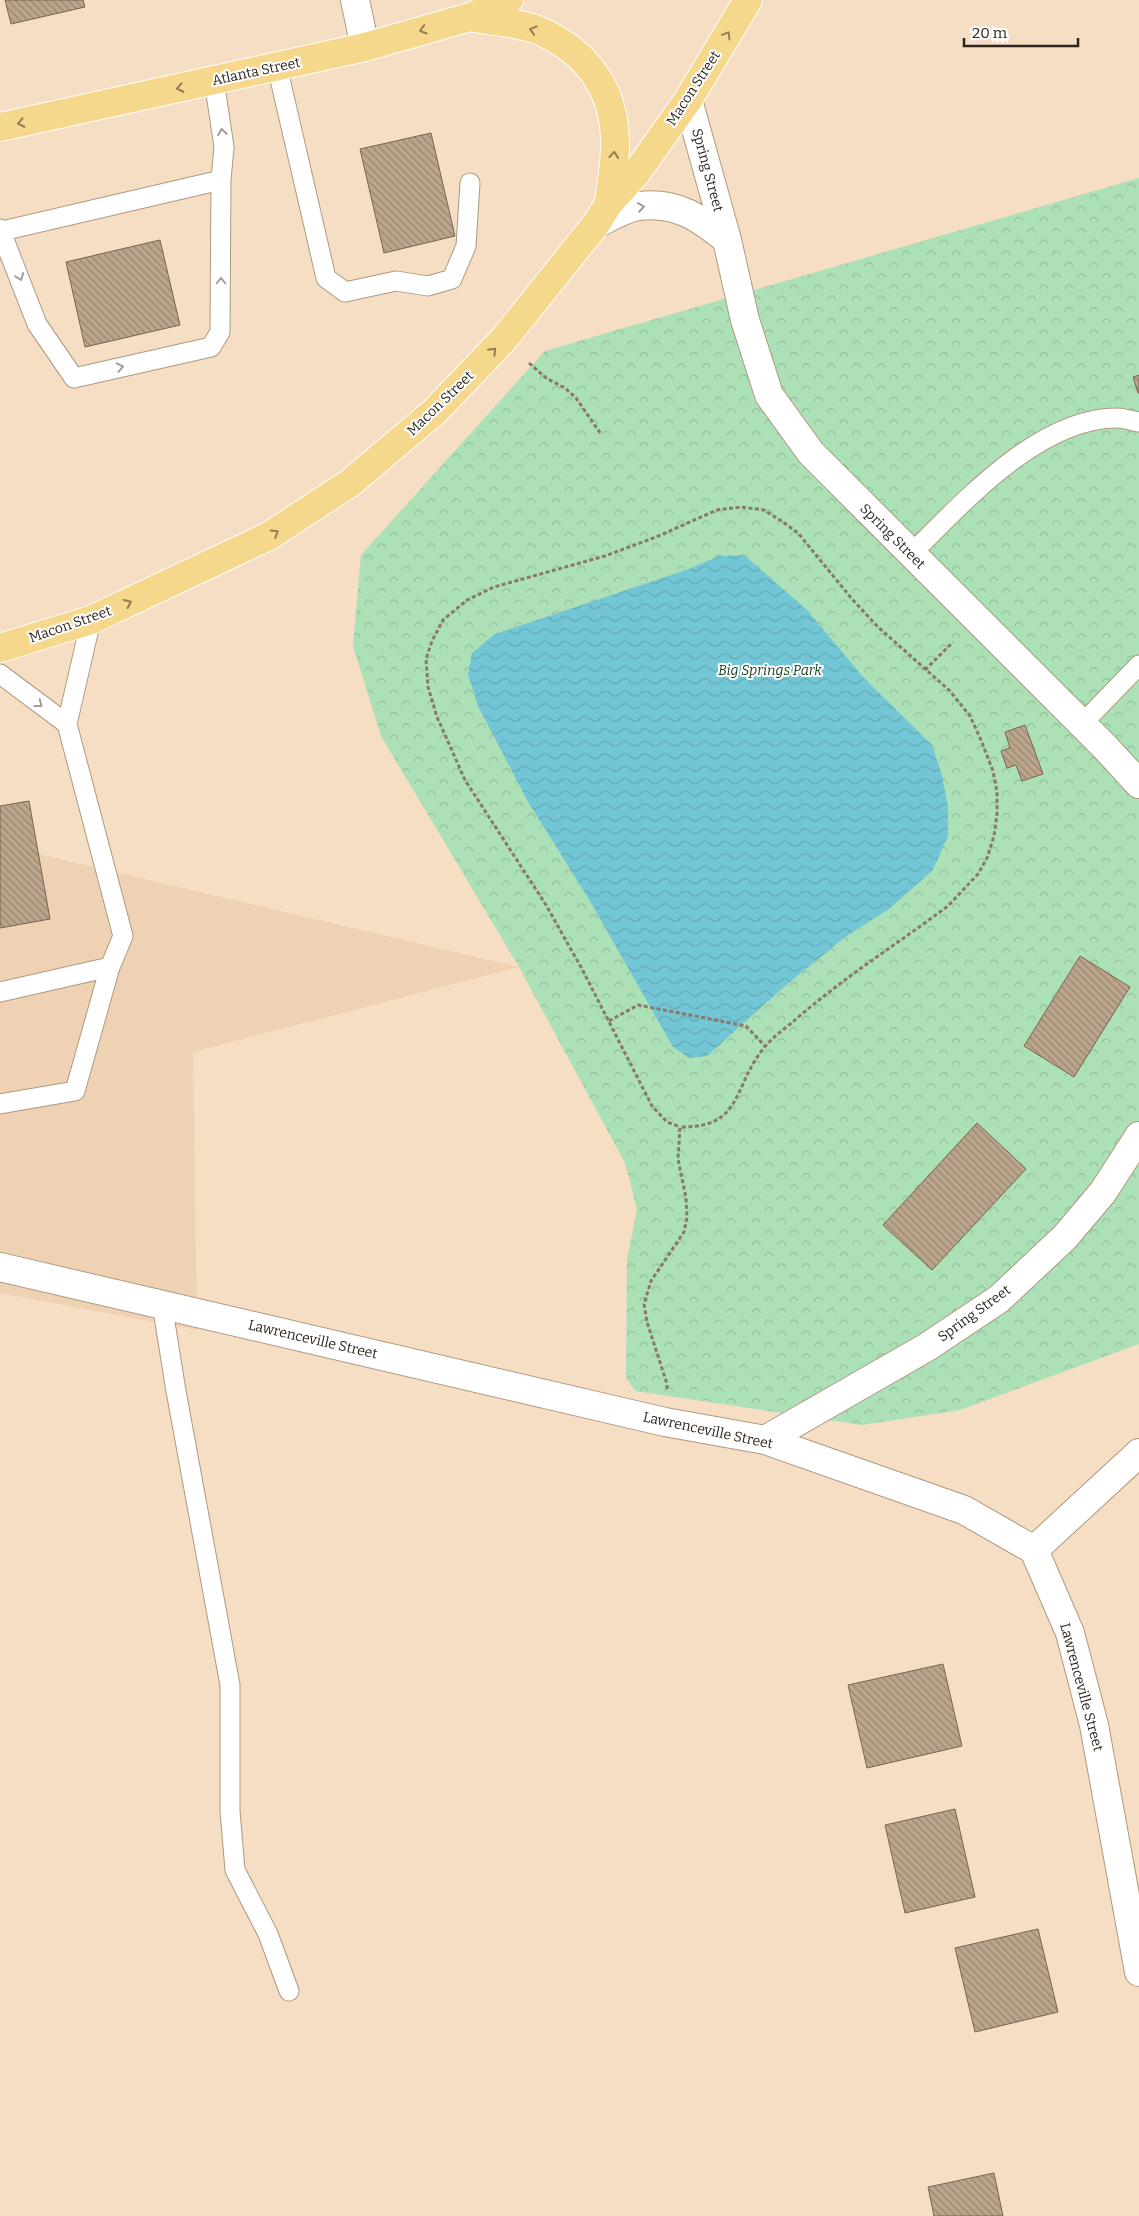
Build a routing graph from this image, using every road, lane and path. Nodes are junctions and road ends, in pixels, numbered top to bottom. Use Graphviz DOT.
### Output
graph roads {
  1 [pos="355,0"];
  2 [pos="509,0"];
  3 [pos="748,0"];
  4 [pos="470,17"];
  5 [pos="365,47"];
  6 [pos="277,66"];
  7 [pos="214,80"];
  8 [pos="688,100"];
  9 [pos="0,127"];
  10 [pos="221,180"];
  11 [pos="470,183"];
  12 [pos="602,213"];
  13 [pos="1,230"];
  14 [pos="727,240"];
  15 [pos="529,363"];
  16 [pos="1139,422"];
  17 [pos="600,434"];
  18 [pos="911,554"];
  19 [pos="91,620"];
  20 [pos="0,648"];
  21 [pos="1139,665"];
  22 [pos="0,674"];
  23 [pos="67,724"];
  24 [pos="1082,724"];
  25 [pos="1139,784"];
  26 [pos="110,967"];
  27 [pos="0,992"];
  28 [pos="609,1020"];
  29 [pos="765,1046"];
  30 [pos="0,1104"];
  31 [pos="680,1127"];
  32 [pos="1139,1136"];
  33 [pos="0,1266"];
  34 [pos="162,1304"];
  35 [pos="664,1422"];
  36 [pos="765,1440"];
  37 [pos="1139,1453"];
  38 [pos="1034,1550"];
  39 [pos="1139,1972"];
  40 [pos="289,1991"];
  1 -- 5 [label="street"];
  2 -- 4 [label="main road, Atlanta Street"];
  8 -- 3 [label="main road, Macon Street, one-way"];
  4 -- 5 [label="main road, Atlanta Street, one-way"];
  12 -- 4 [label="main road, one-way"];
  5 -- 6 [label="main road, Atlanta Street"];
  6 -- 7 [label="main road, Atlanta Street"];
  6 -- 11 [label="lane"];
  7 -- 9 [label="main road, Atlanta Street, one-way"];
  10 -- 7 [label="lane, one-way"];
  8 -- 12 [label="main road, Macon Street"];
  8 -- 14 [label="street, Spring Street"];
  10 -- 13 [label="lane"];
  13 -- 10 [label="lane, one-way"];
  12 -- 14 [label="street, Spring Street, one-way"];
  19 -- 12 [label="main road, Macon Street, one-way"];
  14 -- 18 [label="street, Spring Street"];
  15 -- 17 [label="path"];
  16 -- 18 [label="lane"];
  18 -- 24 [label="street, Spring Street"];
  19 -- 20 [label="main road, Macon Street"];
  19 -- 23 [label="lane"];
  21 -- 24 [label="lane"];
  22 -- 23 [label="lane, one-way"];
  23 -- 26 [label="lane"];
  24 -- 25 [label="street, Spring Street"];
  26 -- 27 [label="lane"];
  26 -- 30 [label="lane"];
  28 -- 29 [label="path"];
  28 -- 29 [label="path"];
  28 -- 31 [label="path"];
  29 -- 31 [label="path"];
  31 -- 35 [label="path"];
  32 -- 36 [label="street, Spring Street"];
  33 -- 34 [label="street, Lawrenceville Street"];
  34 -- 35 [label="street, Lawrenceville Street"];
  34 -- 40 [label="lane"];
  35 -- 36 [label="street, Lawrenceville Street"];
  36 -- 38 [label="street, Lawrenceville Street"];
  37 -- 38 [label="street"];
  38 -- 39 [label="street, Lawrenceville Street"];
}
